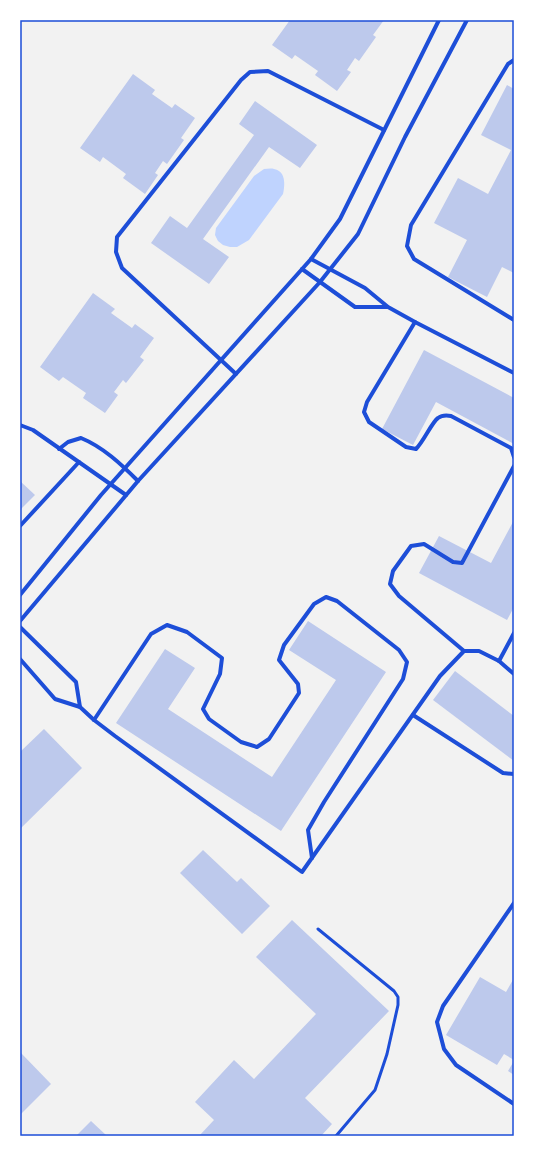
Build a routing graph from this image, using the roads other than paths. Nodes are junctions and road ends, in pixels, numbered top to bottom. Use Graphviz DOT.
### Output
graph roads {
  1 [pos="439,20"];
  2 [pos="467,20"];
  3 [pos="514,60"];
  4 [pos="384,130"];
  5 [pos="311,259"];
  6 [pos="302,269"];
  7 [pos="330,269"];
  8 [pos="320,282"];
  9 [pos="388,307"];
  10 [pos="514,320"];
  11 [pos="415,322"];
  12 [pos="221,360"];
  13 [pos="514,373"];
  14 [pos="236,374"];
  15 [pos="20,426"];
  16 [pos="59,449"];
  17 [pos="514,457"];
  18 [pos="79,462"];
  19 [pos="514,466"];
  20 [pos="126,468"];
  21 [pos="138,480"];
  22 [pos="111,485"];
  23 [pos="126,495"];
  24 [pos="20,526"];
  25 [pos="20,595"];
  26 [pos="20,622"];
  27 [pos="20,627"];
  28 [pos="514,634"];
  29 [pos="464,652"];
  30 [pos="20,660"];
  31 [pos="499,661"];
  32 [pos="514,674"];
  33 [pos="80,707"];
  34 [pos="413,715"];
  35 [pos="94,720"];
  36 [pos="514,774"];
  37 [pos="312,858"];
  38 [pos="514,903"];
  39 [pos="318,929"];
  40 [pos="514,1104"];
  41 [pos="336,1136"];
  1 -- 4 [label="street"];
  2 -- 7 [label="street"];
  3 -- 10 [label="street"];
  4 -- 5 [label="street"];
  4 -- 12 [label="street"];
  5 -- 6 [label="street"];
  5 -- 7 [label="street"];
  6 -- 8 [label="street"];
  6 -- 12 [label="street"];
  7 -- 8 [label="street"];
  7 -- 9 [label="street"];
  8 -- 9 [label="street"];
  8 -- 14 [label="street"];
  9 -- 11 [label="street"];
  11 -- 13 [label="street"];
  11 -- 17 [label="street"];
  12 -- 14 [label="street"];
  12 -- 20 [label="street"];
  14 -- 21 [label="street"];
  15 -- 16 [label="street"];
  16 -- 18 [label="street"];
  16 -- 20 [label="street"];
  18 -- 22 [label="street"];
  18 -- 24 [label="street"];
  19 -- 29 [label="street"];
  20 -- 21 [label="street"];
  20 -- 22 [label="street"];
  21 -- 23 [label="street"];
  22 -- 23 [label="street"];
  22 -- 25 [label="street"];
  23 -- 26 [label="street"];
  27 -- 33 [label="street"];
  28 -- 31 [label="street"];
  29 -- 31 [label="street"];
  29 -- 34 [label="street"];
  30 -- 33 [label="street"];
  31 -- 32 [label="street"];
  33 -- 35 [label="street"];
  34 -- 36 [label="street"];
  34 -- 37 [label="street"];
  35 -- 37 [label="street"];
  35 -- 37 [label="street"];
  38 -- 40 [label="street"];
  39 -- 41 [label="lane"];
}
